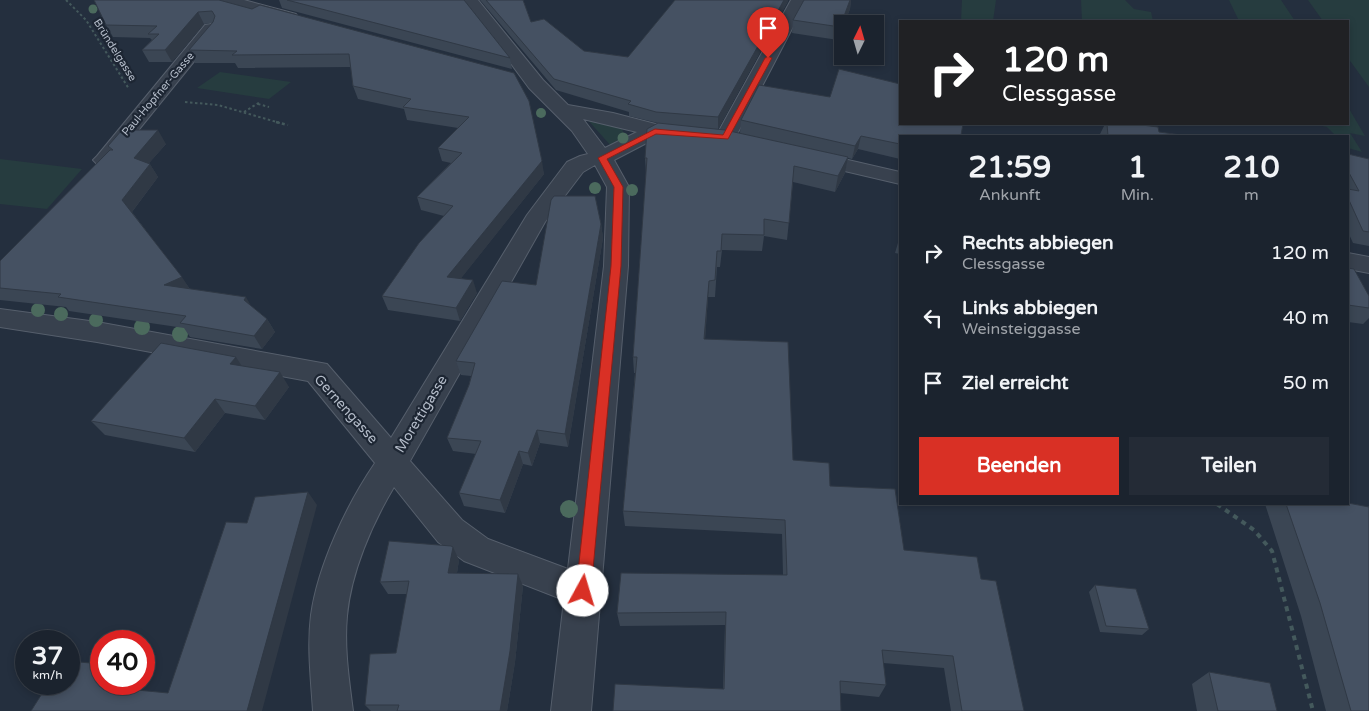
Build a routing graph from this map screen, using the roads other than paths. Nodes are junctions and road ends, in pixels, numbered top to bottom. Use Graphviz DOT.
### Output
graph roads {
  1 [pos="226,0"];
  2 [pos="470,0"];
  3 [pos="798,0"];
  4 [pos="302,20"];
  5 [pos="211,29"];
  6 [pos="511,76"];
  7 [pos="536,84"];
  8 [pos="563,110"];
  9 [pos="655,131"];
  10 [pos="681,134"];
  11 [pos="726,139"];
  12 [pos="793,153"];
  13 [pos="602,158"];
  14 [pos="88,176"];
  15 [pos="899,178"];
  16 [pos="1349,261"];
  17 [pos="1369,265"];
  18 [pos="0,318"];
  19 [pos="393,462"];
  20 [pos="583,591"];
  21 [pos="333,711"];
  22 [pos="571,711"];
  1 -- 4 [label="street"];
  2 -- 7 [label="street"];
  3 -- 11 [label="street"];
  5 -- 14 [label="street, Paul-Hopfner-Gasse"];
  6 -- 7 [label="street"];
  7 -- 8 [label="street"];
  8 -- 9 [label="street"];
  8 -- 13 [label="street"];
  9 -- 10 [label="street"];
  9 -- 13 [label="street, Morettigasse"];
  12 -- 15 [label="street"];
  13 -- 19 [label="street, Morettigasse"];
  13 -- 20 [label="street"];
  16 -- 17 [label="street"];
  18 -- 19 [label="street, Gernengasse"];
  19 -- 20 [label="street, Gernengasse"];
  19 -- 21 [label="street, Morettigasse"];
  20 -- 22 [label="street"];
}
